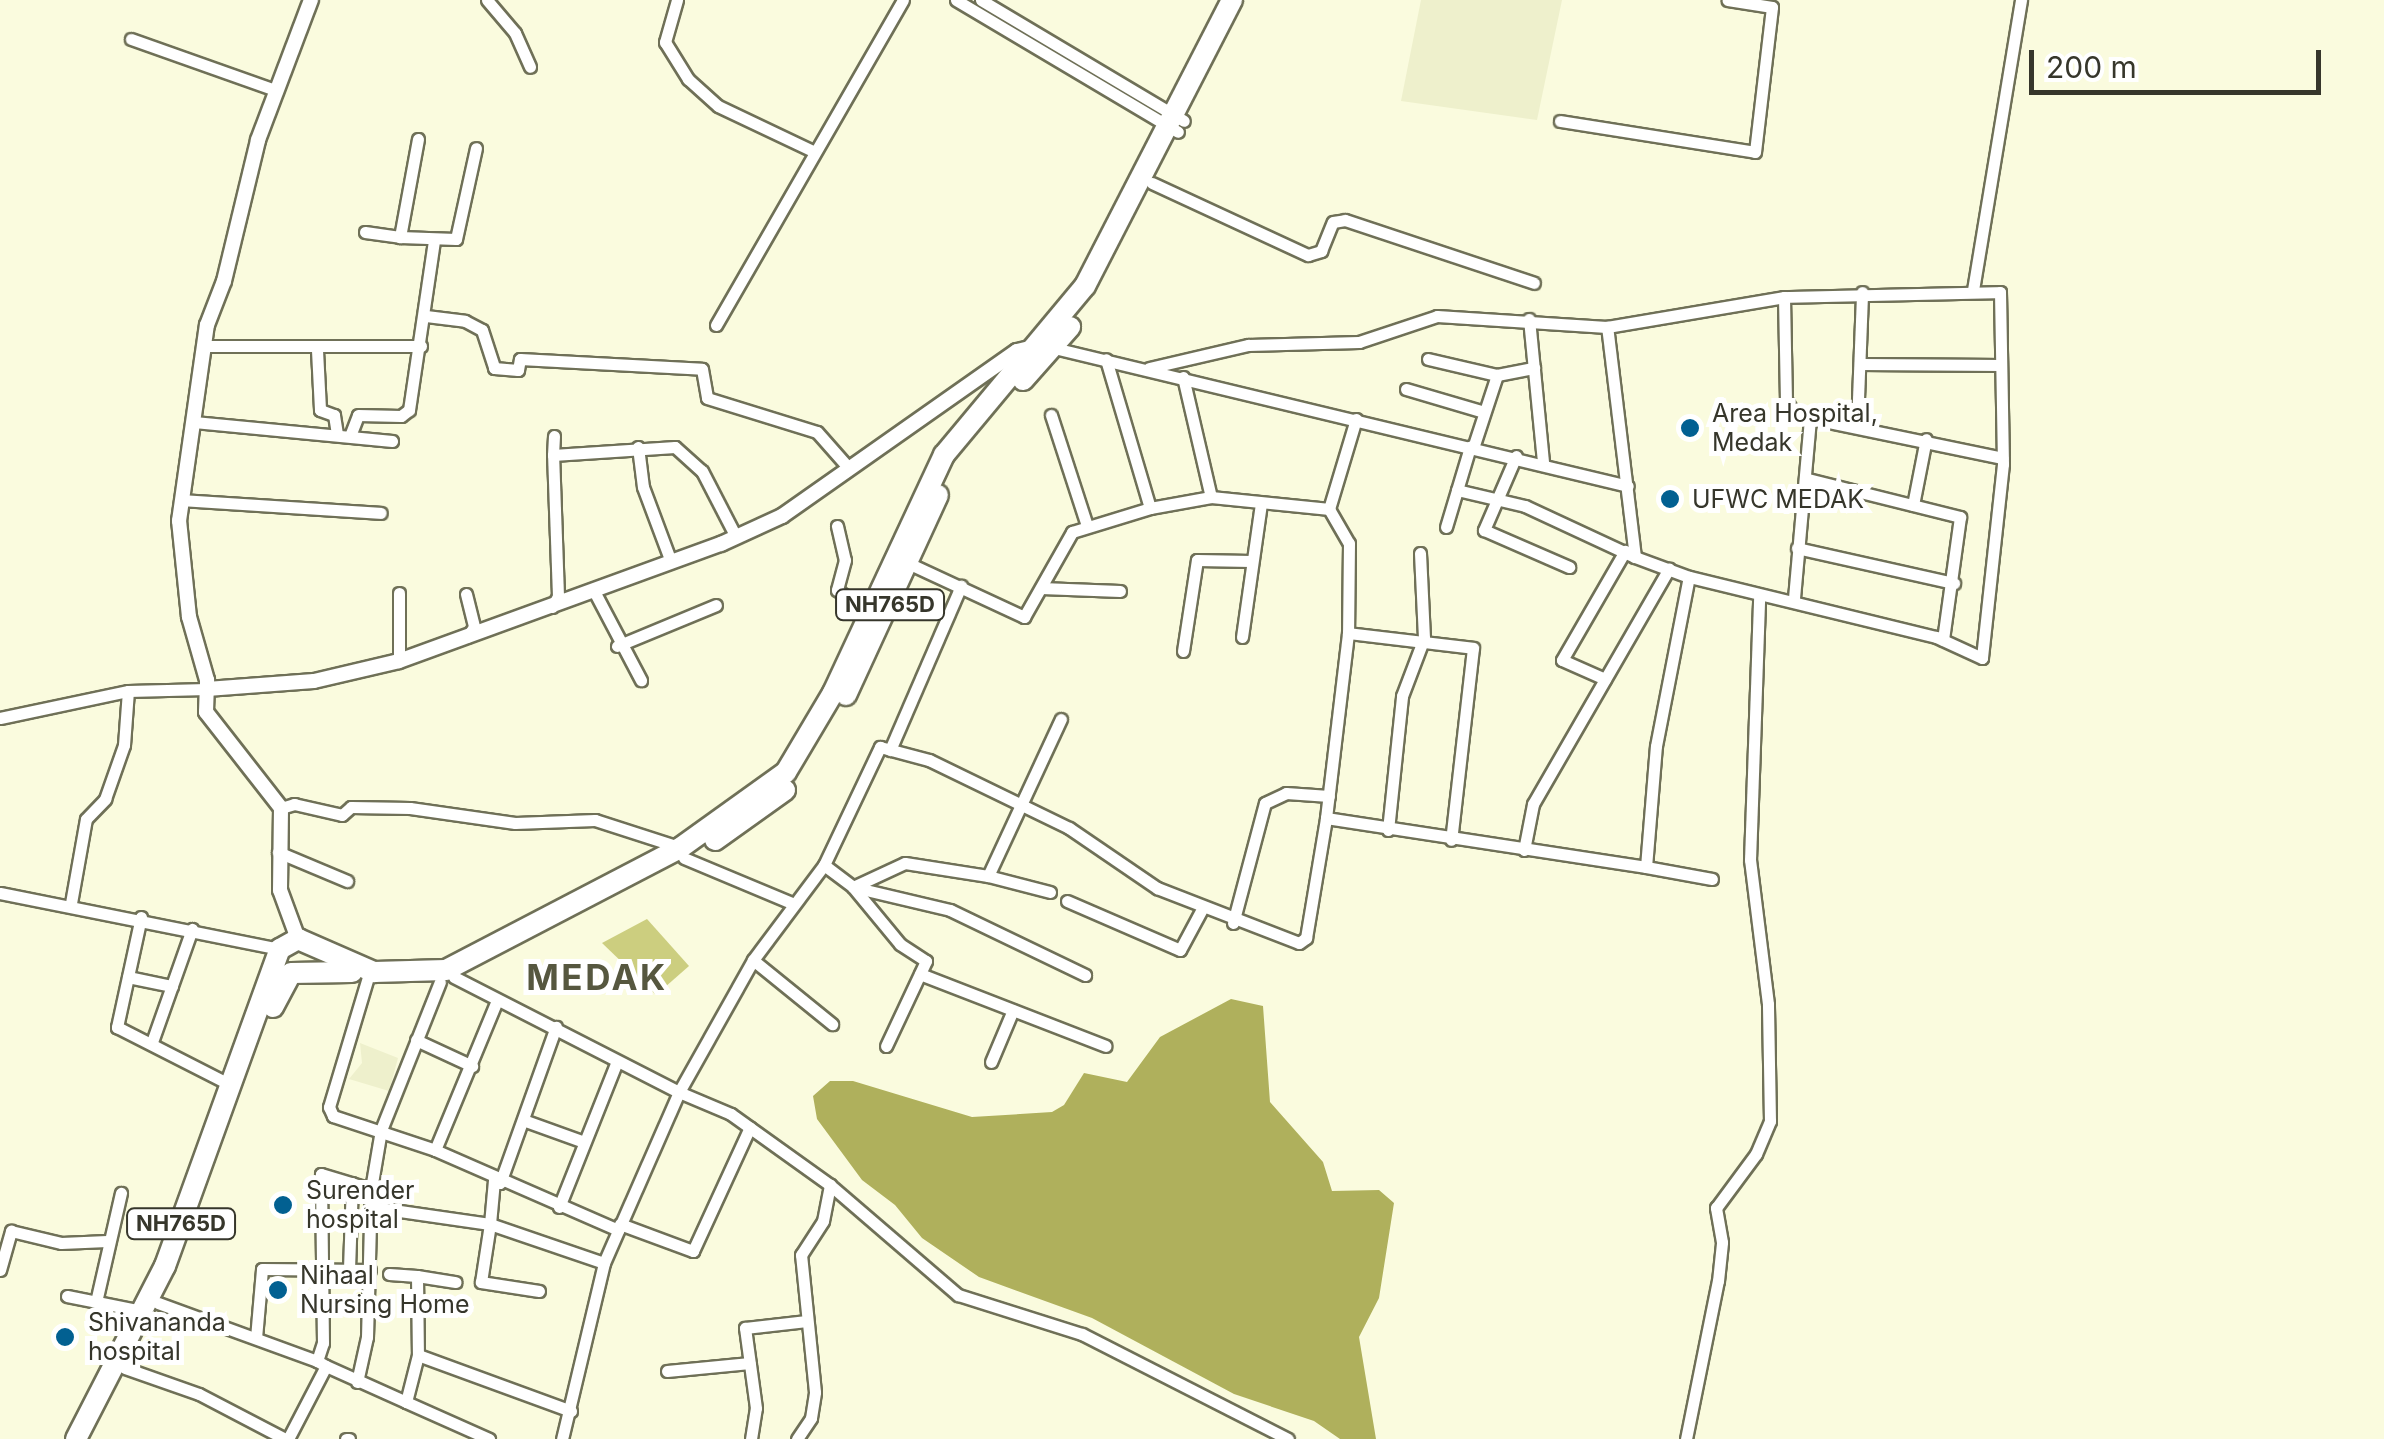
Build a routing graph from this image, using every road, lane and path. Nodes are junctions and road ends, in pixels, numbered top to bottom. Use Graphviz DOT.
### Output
graph roads {
  1 [pos="311,0"];
  2 [pos="487,0"];
  3 [pos="678,0"];
  4 [pos="903,0"];
  5 [pos="956,0"];
  6 [pos="981,0"];
  7 [pos="1232,0"];
  8 [pos="1246,0"];
  9 [pos="1728,0"];
  10 [pos="2020,0"];
  11 [pos="1772,4"];
  12 [pos="131,39"];
  13 [pos="530,67"];
  14 [pos="275,90"];
  15 [pos="1560,121"];
  16 [pos="1175,124"];
  17 [pos="418,139"];
  18 [pos="476,148"];
  19 [pos="815,152"];
  20 [pos="1152,183"];
  21 [pos="364,232"];
  22 [pos="400,238"];
  23 [pos="434,241"];
  24 [pos="1534,284"];
  25 [pos="1974,290"];
  26 [pos="1862,292"];
  27 [pos="1784,298"];
  28 [pos="426,316"];
  29 [pos="1529,319"];
  30 [pos="716,325"];
  31 [pos="1607,326"];
  32 [pos="204,346"];
  33 [pos="421,346"];
  34 [pos="1045,347"];
  35 [pos="317,350"];
  36 [pos="1106,359"];
  37 [pos="1428,359"];
  38 [pos="1861,364"];
  39 [pos="2001,364"];
  40 [pos="1149,368"];
  41 [pos="1534,368"];
  42 [pos="1496,375"];
  43 [pos="1183,378"];
  44 [pos="1406,388"];
  45 [pos="1484,412"];
  46 [pos="1051,415"];
  47 [pos="1356,419"];
  48 [pos="1810,419"];
  49 [pos="194,422"];
  50 [pos="1856,425"];
  51 [pos="344,435"];
  52 [pos="554,436"];
  53 [pos="1926,439"];
  54 [pos="392,440"];
  55 [pos="638,447"];
  56 [pos="1472,448"];
  57 [pos="554,455"];
  58 [pos="1516,456"];
  59 [pos="2003,458"];
  60 [pos="1543,462"];
  61 [pos="846,466"];
  62 [pos="1808,479"];
  63 [pos="1628,486"];
  64 [pos="1457,490"];
  65 [pos="1211,496"];
  66 [pos="1501,498"];
  67 [pos="182,500"];
  68 [pos="1261,504"];
  69 [pos="1914,504"];
  70 [pos="1150,508"];
  71 [pos="1329,509"];
  72 [pos="381,513"];
  73 [pos="1086,523"];
  74 [pos="837,526"];
  75 [pos="1446,527"];
  76 [pos="736,537"];
  77 [pos="1798,548"];
  78 [pos="1420,553"];
  79 [pos="1630,554"];
  80 [pos="671,562"];
  81 [pos="1251,562"];
  82 [pos="910,564"];
  83 [pos="1568,567"];
  84 [pos="1669,568"];
  85 [pos="1689,577"];
  86 [pos="1954,583"];
  87 [pos="961,586"];
  88 [pos="1040,588"];
  89 [pos="594,591"];
  90 [pos="1120,591"];
  91 [pos="399,593"];
  92 [pos="466,594"];
  93 [pos="1759,598"];
  94 [pos="1794,598"];
  95 [pos="716,605"];
  96 [pos="552,607"];
  97 [pos="869,612"];
  98 [pos="1348,633"];
  99 [pos="467,637"];
  100 [pos="1242,637"];
  101 [pos="1424,638"];
  102 [pos="1942,640"];
  103 [pos="618,646"];
  104 [pos="1183,650"];
  105 [pos="399,660"];
  106 [pos="1605,679"];
  107 [pos="641,680"];
  108 [pos="207,689"];
  109 [pos="128,691"];
  110 [pos="0,718"];
  111 [pos="1061,719"];
  112 [pos="890,750"];
  113 [pos="1329,796"];
  114 [pos="1021,804"];
  115 [pos="281,808"];
  116 [pos="1326,818"];
  117 [pos="1388,830"];
  118 [pos="1451,840"];
  119 [pos="1524,850"];
  120 [pos="278,852"];
  121 [pos="682,853"];
  122 [pos="824,865"];
  123 [pos="1646,867"];
  124 [pos="988,876"];
  125 [pos="1712,879"];
  126 [pos="346,881"];
  127 [pos="853,886"];
  128 [pos="1050,892"];
  129 [pos="0,893"];
  130 [pos="1067,902"];
  131 [pos="71,903"];
  132 [pos="794,904"];
  133 [pos="1202,909"];
  134 [pos="141,917"];
  135 [pos="1234,923"];
  136 [pos="192,929"];
  137 [pos="289,944"];
  138 [pos="753,960"];
  139 [pos="920,974"];
  140 [pos="1085,975"];
  141 [pos="368,976"];
  142 [pos="128,977"];
  143 [pos="447,980"];
  144 [pos="172,986"];
  145 [pos="497,1000"];
  146 [pos="1014,1010"];
  147 [pos="832,1024"];
  148 [pos="556,1026"];
  149 [pos="416,1040"];
  150 [pos="152,1042"];
  151 [pos="886,1046"];
  152 [pos="1106,1046"];
  153 [pos="617,1061"];
  154 [pos="991,1062"];
  155 [pos="472,1066"];
  156 [pos="231,1085"];
  157 [pos="678,1092"];
  158 [pos="523,1120"];
  159 [pos="750,1127"];
  160 [pos="381,1130"];
  161 [pos="584,1142"];
  162 [pos="435,1150"];
  163 [pos="497,1182"];
  164 [pos="352,1183"];
  165 [pos="830,1185"];
  166 [pos="371,1189"];
  167 [pos="121,1193"];
  168 [pos="372,1207"];
  169 [pos="559,1208"];
  170 [pos="490,1224"];
  171 [pos="619,1227"];
  172 [pos="107,1241"];
  173 [pos="604,1263"];
  174 [pos="348,1269"];
  175 [pos="0,1270"];
  176 [pos="322,1270"];
  177 [pos="370,1270"];
  178 [pos="389,1274"];
  179 [pos="418,1276"];
  180 [pos="456,1282"];
  181 [pos="539,1290"];
  182 [pos="67,1296"];
  183 [pos="96,1302"];
  184 [pos="150,1307"];
  185 [pos="807,1321"];
  186 [pos="256,1338"];
  187 [pos="418,1355"];
  188 [pos="750,1363"];
  189 [pos="322,1364"];
  190 [pos="125,1368"];
  191 [pos="668,1371"];
  192 [pos="356,1382"];
  193 [pos="406,1402"];
  194 [pos="571,1411"];
  195 [pos="480,1437"];
  196 [pos="76,1439"];
  197 [pos="88,1439"];
  198 [pos="286,1439"];
  199 [pos="562,1439"];
  200 [pos="751,1439"];
  201 [pos="797,1439"];
  202 [pos="1288,1439"];
  203 [pos="1686,1439"];
  1 -- 14 [label="street"];
  2 -- 13 [label="street"];
  3 -- 19 [label="street"];
  4 -- 19 [label="street"];
  5 -- 16 [label="street"];
  6 -- 16 [label="street"];
  7 -- 16 [label="highway, NH765D"];
  8 -- 16 [label="highway, NH765D"];
  9 -- 11 [label="street"];
  10 -- 25 [label="street"];
  11 -- 15 [label="street"];
  12 -- 14 [label="street"];
  14 -- 32 [label="street"];
  16 -- 20 [label="highway, NH765D"];
  16 -- 34 [label="highway, NH765D"];
  17 -- 22 [label="street"];
  18 -- 23 [label="street"];
  19 -- 30 [label="street"];
  20 -- 24 [label="street"];
  20 -- 34 [label="highway, NH765D"];
  21 -- 22 [label="street"];
  22 -- 23 [label="street"];
  23 -- 28 [label="street"];
  25 -- 26 [label="street"];
  25 -- 39 [label="street"];
  26 -- 27 [label="street"];
  26 -- 38 [label="street"];
  27 -- 31 [label="street"];
  27 -- 48 [label="street"];
  28 -- 33 [label="street"];
  28 -- 61 [label="street"];
  29 -- 31 [label="street"];
  29 -- 40 [label="street"];
  29 -- 41 [label="street"];
  31 -- 63 [label="street"];
  32 -- 35 [label="street"];
  32 -- 49 [label="street"];
  33 -- 35 [label="street"];
  33 -- 51 [label="street"];
  34 -- 36 [label="street"];
  34 -- 61 [label="street"];
  34 -- 82 [label="highway, NH765D"];
  34 -- 97 [label="highway, NH765D"];
  35 -- 51 [label="street"];
  36 -- 40 [label="street"];
  36 -- 70 [label="street"];
  37 -- 42 [label="street"];
  38 -- 39 [label="street"];
  38 -- 50 [label="street"];
  39 -- 59 [label="street"];
  40 -- 43 [label="street"];
  41 -- 42 [label="street"];
  41 -- 60 [label="street"];
  42 -- 45 [label="street"];
  43 -- 47 [label="street"];
  43 -- 65 [label="street"];
  44 -- 45 [label="street"];
  45 -- 56 [label="street"];
  46 -- 73 [label="street"];
  47 -- 56 [label="street"];
  47 -- 71 [label="street"];
  48 -- 50 [label="street"];
  48 -- 62 [label="street"];
  49 -- 51 [label="street"];
  49 -- 67 [label="street"];
  50 -- 53 [label="street"];
  51 -- 54 [label="street"];
  52 -- 57 [label="street"];
  53 -- 59 [label="street"];
  53 -- 69 [label="street"];
  55 -- 57 [label="street"];
  55 -- 76 [label="street"];
  55 -- 80 [label="street"];
  56 -- 58 [label="street"];
  56 -- 64 [label="street"];
  57 -- 96 [label="street"];
  58 -- 60 [label="street"];
  58 -- 66 [label="street"];
  59 -- 102 [label="street"];
  60 -- 63 [label="street"];
  61 -- 76 [label="street"];
  62 -- 69 [label="street"];
  62 -- 77 [label="street"];
  63 -- 79 [label="street"];
  64 -- 66 [label="street"];
  64 -- 75 [label="street"];
  65 -- 68 [label="street"];
  65 -- 70 [label="street"];
  66 -- 79 [label="street"];
  66 -- 83 [label="street"];
  67 -- 72 [label="street"];
  67 -- 108 [label="street"];
  68 -- 71 [label="street"];
  68 -- 81 [label="street"];
  69 -- 86 [label="street"];
  70 -- 73 [label="street"];
  71 -- 98 [label="street"];
  73 -- 88 [label="street"];
  74 -- 97 [label="street"];
  76 -- 80 [label="street"];
  77 -- 86 [label="street"];
  77 -- 94 [label="street"];
  78 -- 101 [label="street"];
  79 -- 84 [label="street"];
  79 -- 106 [label="street"];
  80 -- 89 [label="street"];
  81 -- 100 [label="street"];
  81 -- 104 [label="street"];
  82 -- 87 [label="street"];
  82 -- 121 [label="highway, NH765D"];
  84 -- 85 [label="street"];
  84 -- 106 [label="street"];
  85 -- 93 [label="street"];
  85 -- 123 [label="street"];
  86 -- 102 [label="street"];
  87 -- 88 [label="street"];
  87 -- 112 [label="street"];
  88 -- 90 [label="street"];
  89 -- 96 [label="street"];
  89 -- 103 [label="street"];
  91 -- 105 [label="street"];
  92 -- 99 [label="street"];
  93 -- 94 [label="street"];
  93 -- 203 [label="street"];
  94 -- 102 [label="street"];
  95 -- 103 [label="street"];
  96 -- 99 [label="street"];
  97 -- 121 [label="highway, NH765D"];
  98 -- 101 [label="street"];
  98 -- 113 [label="street"];
  99 -- 105 [label="street"];
  101 -- 117 [label="street"];
  101 -- 118 [label="street"];
  103 -- 107 [label="street"];
  105 -- 108 [label="street"];
  106 -- 119 [label="street"];
  108 -- 109 [label="street"];
  108 -- 115 [label="street"];
  109 -- 110 [label="street"];
  109 -- 131 [label="street"];
  111 -- 114 [label="street"];
  112 -- 114 [label="street"];
  112 -- 122 [label="street"];
  113 -- 116 [label="street"];
  113 -- 135 [label="street"];
  114 -- 124 [label="street"];
  114 -- 133 [label="street"];
  115 -- 120 [label="street"];
  115 -- 121 [label="street"];
  116 -- 117 [label="street"];
  116 -- 135 [label="street"];
  117 -- 118 [label="street"];
  118 -- 119 [label="street"];
  119 -- 123 [label="street"];
  120 -- 126 [label="street"];
  120 -- 137 [label="street"];
  121 -- 132 [label="street"];
  121 -- 137 [label="highway, NH765D"];
  121 -- 143 [label="highway, NH765D"];
  122 -- 127 [label="street"];
  122 -- 132 [label="street"];
  123 -- 125 [label="street"];
  124 -- 127 [label="street"];
  124 -- 128 [label="street"];
  127 -- 139 [label="street"];
  127 -- 140 [label="street"];
  129 -- 131 [label="street"];
  130 -- 133 [label="street"];
  131 -- 134 [label="street"];
  132 -- 138 [label="street"];
  133 -- 135 [label="street"];
  134 -- 136 [label="street"];
  134 -- 142 [label="street"];
  136 -- 137 [label="street"];
  136 -- 144 [label="street"];
  137 -- 156 [label="highway, NH765D"];
  138 -- 147 [label="street"];
  138 -- 157 [label="street"];
  139 -- 146 [label="street"];
  139 -- 151 [label="street"];
  141 -- 143 [label="highway, NH765D"];
  141 -- 160 [label="street"];
  141 -- 184 [label="highway, NH765D"];
  142 -- 144 [label="street"];
  142 -- 150 [label="street"];
  143 -- 145 [label="street"];
  143 -- 149 [label="street"];
  144 -- 150 [label="street"];
  145 -- 148 [label="street"];
  145 -- 155 [label="street"];
  146 -- 152 [label="street"];
  146 -- 154 [label="street"];
  148 -- 153 [label="street"];
  148 -- 158 [label="street"];
  149 -- 155 [label="street"];
  149 -- 160 [label="street"];
  150 -- 156 [label="street"];
  153 -- 157 [label="street"];
  153 -- 161 [label="street"];
  155 -- 162 [label="street"];
  156 -- 184 [label="highway, NH765D"];
  157 -- 159 [label="street"];
  157 -- 171 [label="street"];
  158 -- 161 [label="street"];
  158 -- 163 [label="street"];
  159 -- 165 [label="street"];
  159 -- 171 [label="street"];
  160 -- 162 [label="street"];
  160 -- 166 [label="street"];
  161 -- 169 [label="street"];
  162 -- 163 [label="street"];
  163 -- 169 [label="street"];
  163 -- 170 [label="street"];
  164 -- 166 [label="street"];
  164 -- 174 [label="street"];
  164 -- 176 [label="street"];
  165 -- 185 [label="street"];
  165 -- 202 [label="street"];
  166 -- 168 [label="street"];
  167 -- 172 [label="street"];
  168 -- 170 [label="street"];
  168 -- 177 [label="street"];
  169 -- 171 [label="street"];
  170 -- 173 [label="street"];
  170 -- 181 [label="street"];
  171 -- 173 [label="street"];
  172 -- 175 [label="street"];
  172 -- 183 [label="street"];
  173 -- 194 [label="street"];
  174 -- 176 [label="street"];
  174 -- 177 [label="street"];
  176 -- 186 [label="street"];
  176 -- 189 [label="street"];
  177 -- 192 [label="street"];
  178 -- 179 [label="street"];
  179 -- 180 [label="street"];
  179 -- 187 [label="street"];
  182 -- 183 [label="street"];
  183 -- 184 [label="street"];
  184 -- 186 [label="street"];
  184 -- 190 [label="highway, NH765D"];
  184 -- 196 [label="highway, NH765D"];
  185 -- 188 [label="street"];
  185 -- 201 [label="street"];
  186 -- 189 [label="street"];
  187 -- 193 [label="street"];
  187 -- 194 [label="street"];
  188 -- 191 [label="street"];
  188 -- 200 [label="street"];
  189 -- 192 [label="street"];
  189 -- 198 [label="street"];
  190 -- 197 [label="highway, NH765D"];
  190 -- 198 [label="street"];
  192 -- 193 [label="street"];
  193 -- 195 [label="street"];
  194 -- 199 [label="street"];
}
